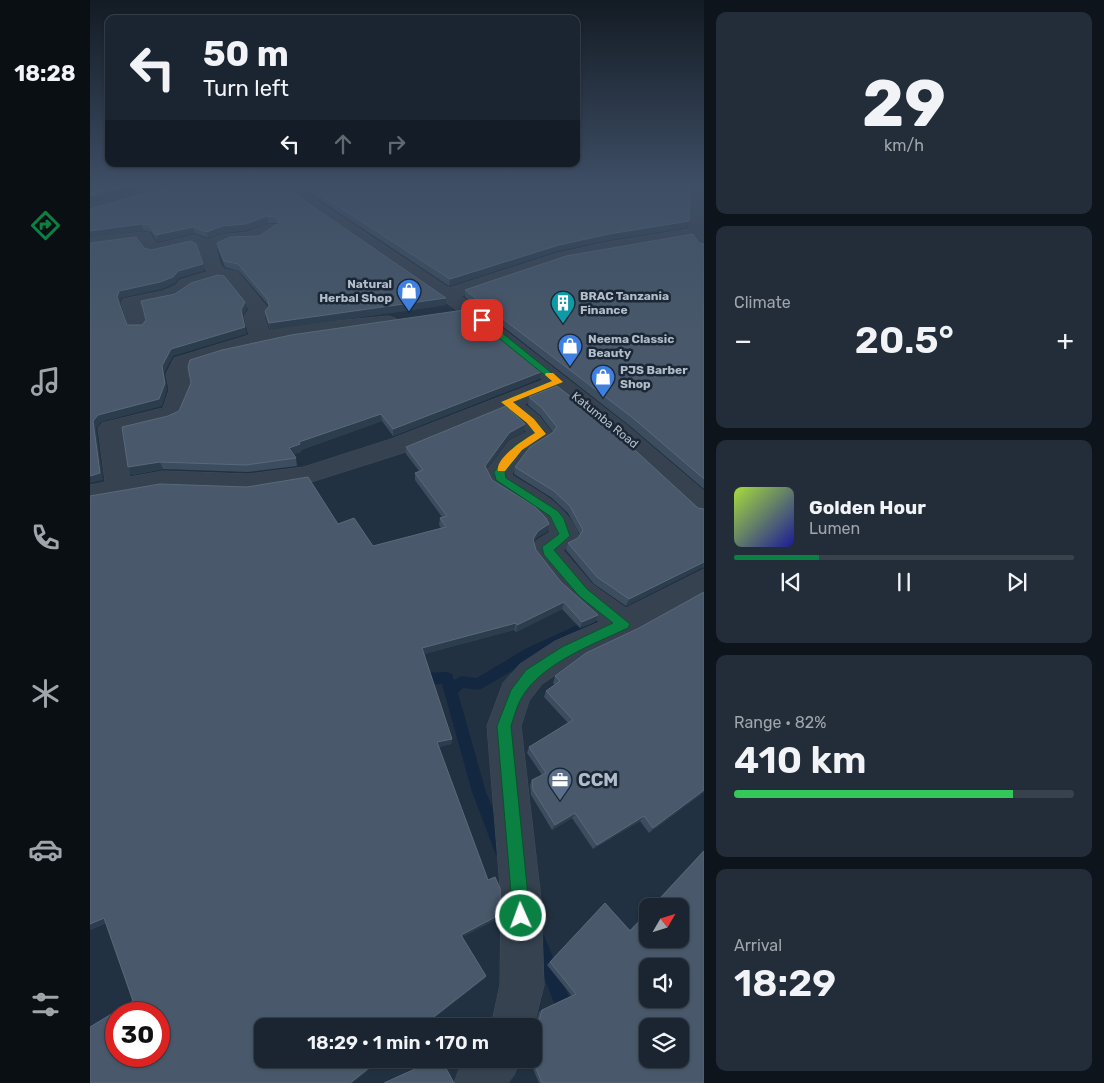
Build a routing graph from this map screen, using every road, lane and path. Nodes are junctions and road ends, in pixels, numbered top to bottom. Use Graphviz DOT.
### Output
graph roads {
  1 [pos="155,235"];
  2 [pos="256,235"];
  3 [pos="357,235"];
  4 [pos="143,237"];
  5 [pos="700,238"];
  6 [pos="90,242"];
  7 [pos="208,246"];
  8 [pos="218,274"];
  9 [pos="446,294"];
  10 [pos="468,309"];
  11 [pos="438,315"];
  12 [pos="411,319"];
  13 [pos="137,326"];
  14 [pos="260,340"];
  15 [pos="558,382"];
  16 [pos="506,402"];
  17 [pos="100,430"];
  18 [pos="118,489"];
  19 [pos="90,494"];
  20 [pos="704,506"];
  21 [pos="704,580"];
  22 [pos="624,624"];
  23 [pos="515,1018"];
  24 [pos="490,1068"];
  25 [pos="477,1083"];
  1 -- 4 [label="street"];
  2 -- 7 [label="street"];
  3 -- 9 [label="street, Katumba Road"];
  4 -- 6 [label="street"];
  4 -- 7 [label="street"];
  5 -- 9 [label="street"];
  7 -- 8 [label="street"];
  8 -- 13 [label="street"];
  8 -- 14 [label="street"];
  9 -- 10 [label="street, Katumba Road"];
  10 -- 11 [label="street"];
  10 -- 15 [label="street, Katumba Road"];
  12 -- 14 [label="street"];
  14 -- 17 [label="street"];
  15 -- 16 [label="street"];
  15 -- 20 [label="street, Katumba Road"];
  16 -- 18 [label="street"];
  16 -- 22 [label="street"];
  17 -- 18 [label="street"];
  18 -- 19 [label="street"];
  21 -- 22 [label="street"];
  22 -- 23 [label="street"];
  24 -- 25 [label="street"];
}
